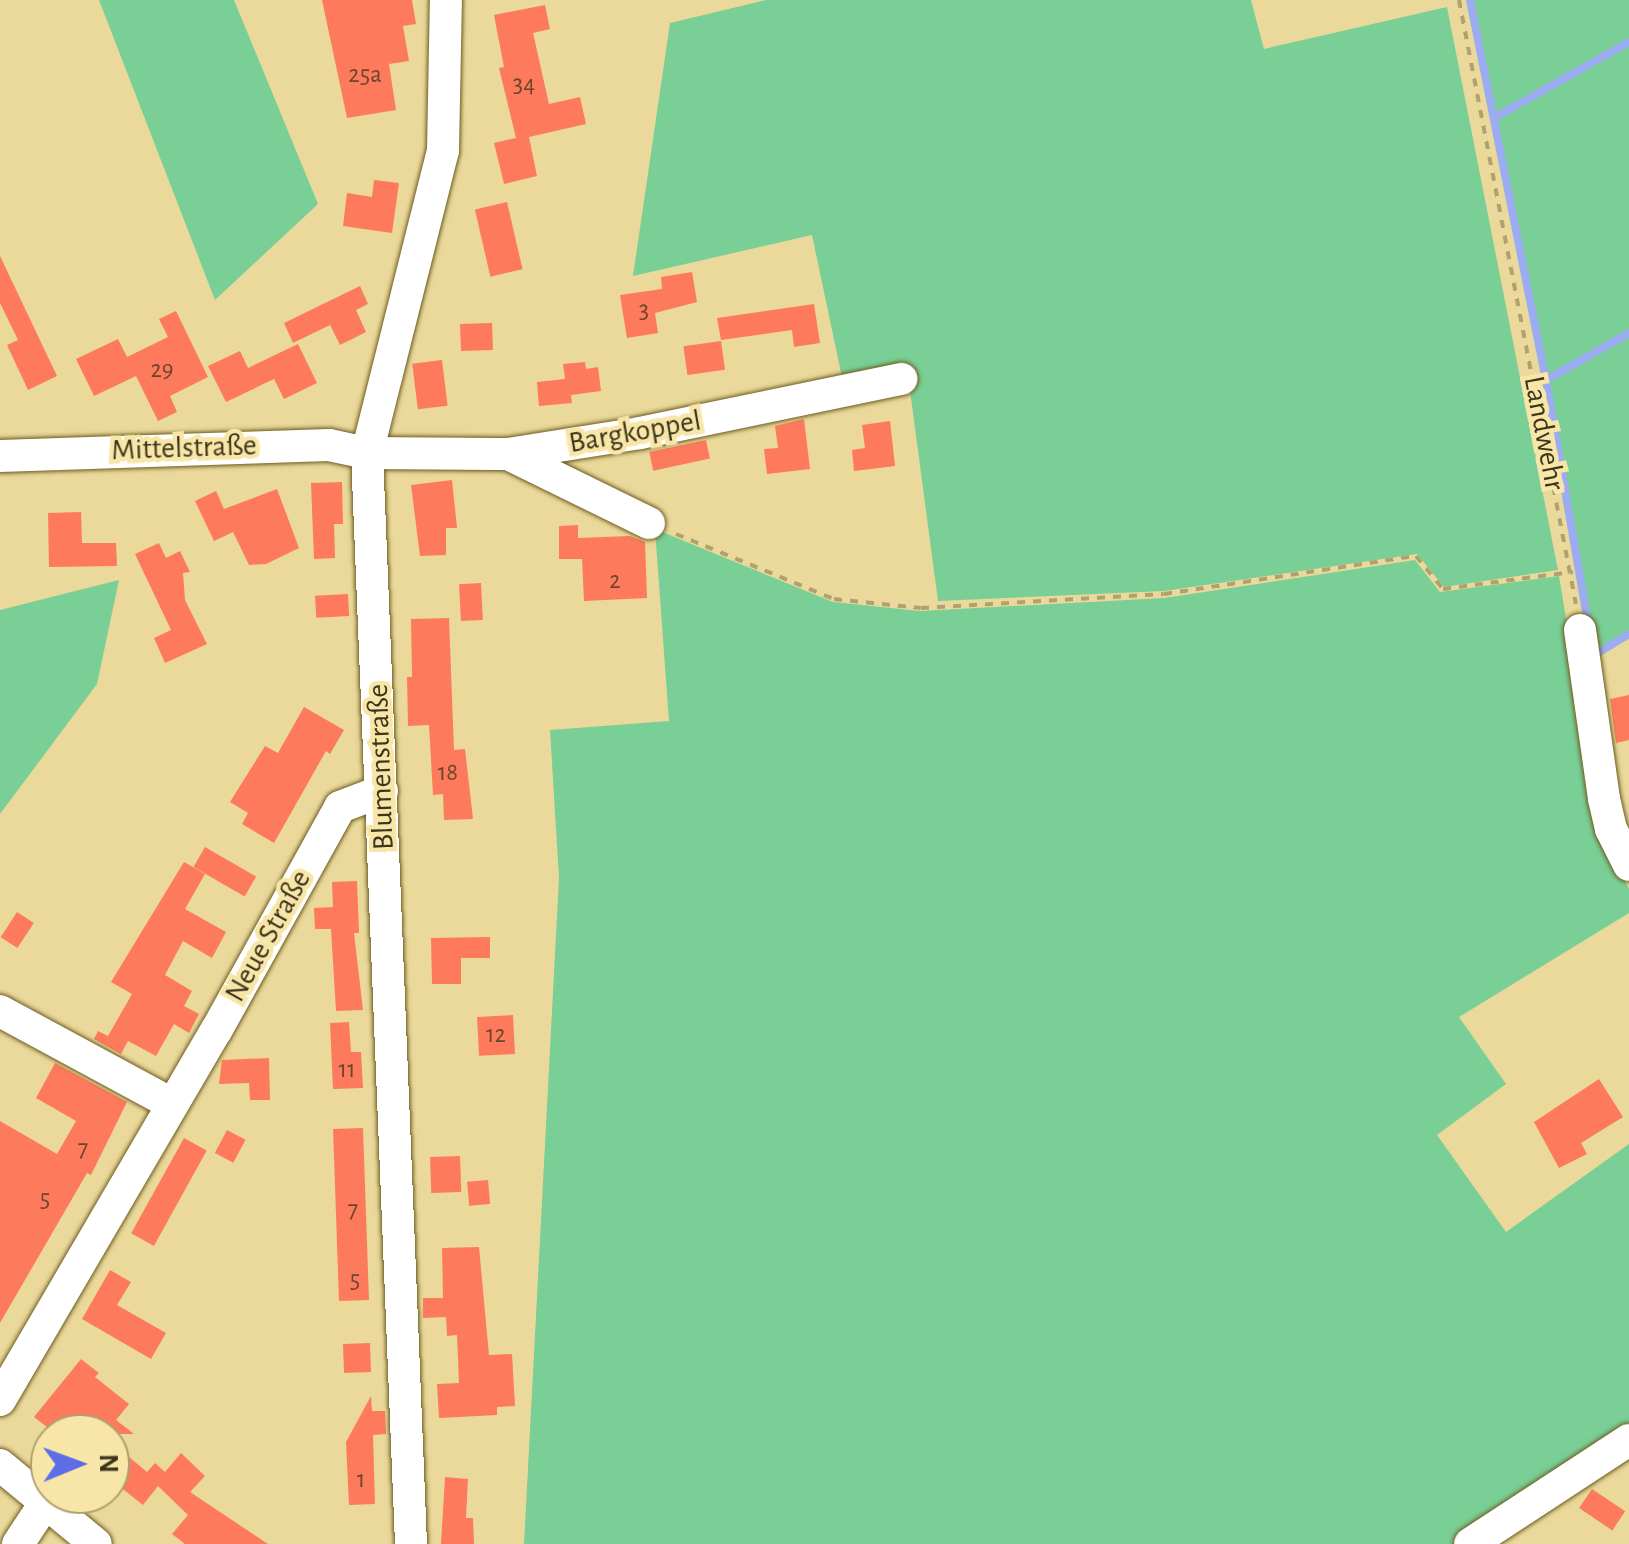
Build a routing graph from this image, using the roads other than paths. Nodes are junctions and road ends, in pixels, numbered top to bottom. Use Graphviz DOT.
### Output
graph roads {
  1 [pos="446,0"];
  2 [pos="901,379"];
  3 [pos="366,453"];
  4 [pos="508,454"];
  5 [pos="0,456"];
  6 [pos="648,523"];
  7 [pos="1580,630"];
  8 [pos="382,790"];
  9 [pos="1629,865"];
  10 [pos="0,1012"];
  11 [pos="172,1104"];
  12 [pos="0,1400"];
  13 [pos="1629,1440"];
  14 [pos="0,1466"];
  15 [pos="30,1491"];
  16 [pos="37,1514"];
  17 [pos="58,1514"];
  18 [pos="18,1544"];
  19 [pos="96,1544"];
  20 [pos="411,1544"];
  21 [pos="1470,1544"];
  1 -- 3 [label="street, Blumenstraße"];
  2 -- 4 [label="street, Bargkoppel"];
  3 -- 4 [label="street, Bargkoppel"];
  3 -- 5 [label="street, Mittelstraße"];
  3 -- 8 [label="street, Blumenstraße"];
  4 -- 6 [label="street"];
  7 -- 9 [label="street"];
  8 -- 11 [label="street, Neue Straße"];
  8 -- 20 [label="street, Blumenstraße"];
  10 -- 11 [label="street"];
  11 -- 12 [label="street, Neue Straße"];
  13 -- 21 [label="street"];
  14 -- 15 [label="street"];
  16 -- 18 [label="street"];
  17 -- 19 [label="street"];
}
